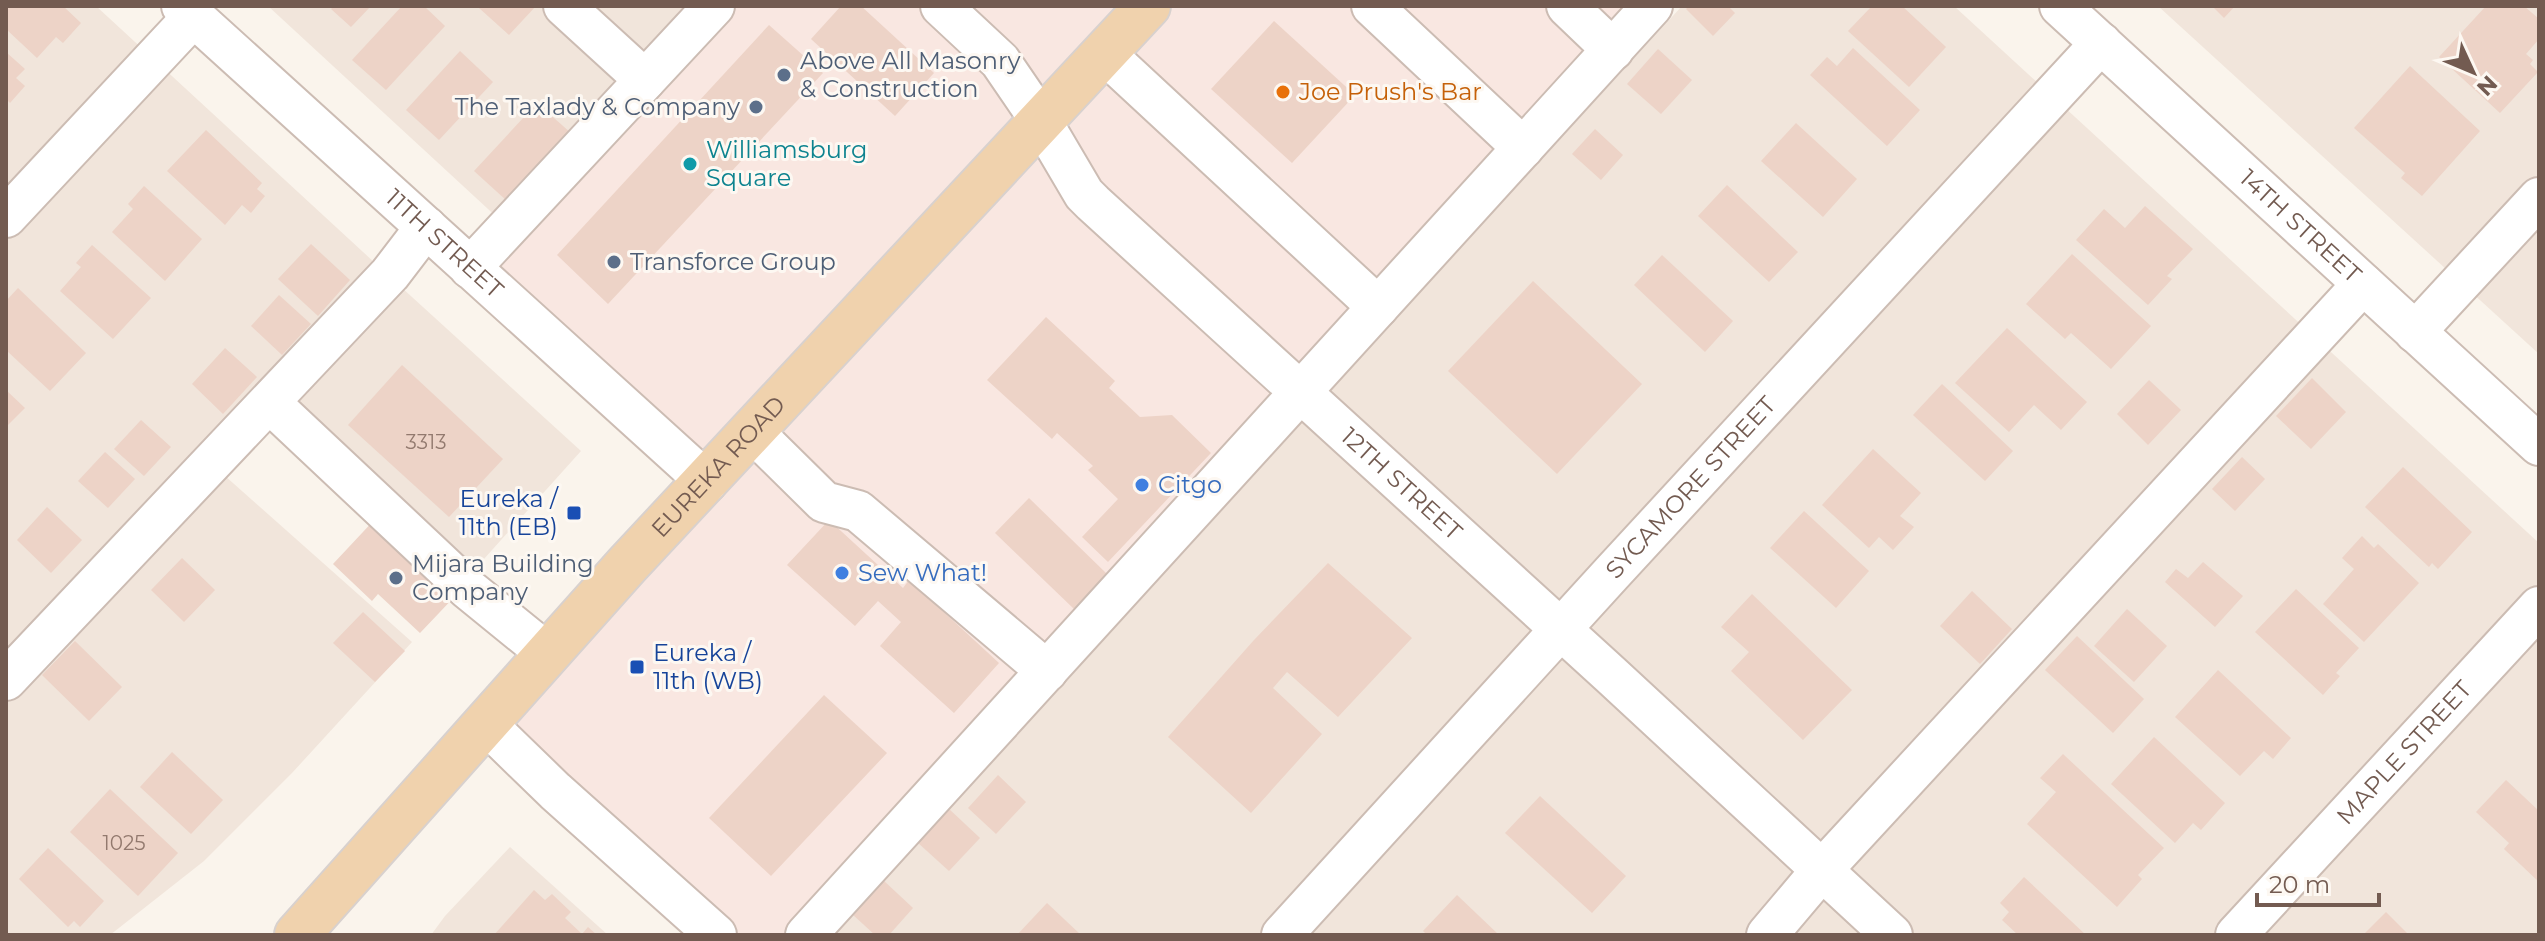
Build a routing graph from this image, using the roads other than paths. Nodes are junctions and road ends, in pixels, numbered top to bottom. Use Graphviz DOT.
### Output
graph roads {
  1 [pos="564,6"];
  2 [pos="714,6"];
  3 [pos="941,6"];
  4 [pos="1148,6"];
  5 [pos="1372,6"];
  6 [pos="1567,6"];
  7 [pos="1652,6"];
  8 [pos="2060,6"];
  9 [pos="187,11"];
  10 [pos="2101,43"];
  11 [pos="1613,50"];
  12 [pos="1104,53"];
  13 [pos="645,80"];
  14 [pos="1041,121"];
  15 [pos="1523,148"];
  16 [pos="2539,198"];
  17 [pos="6,217"];
  18 [pos="426,227"];
  19 [pos="470,268"];
  20 [pos="2363,284"];
  21 [pos="1378,307"];
  22 [pos="2415,332"];
  23 [pos="1301,392"];
  24 [pos="270,403"];
  25 [pos="753,432"];
  26 [pos="2539,445"];
  27 [pos="707,482"];
  28 [pos="2539,607"];
  29 [pos="1561,629"];
  30 [pos="548,654"];
  31 [pos="1047,671"];
  32 [pos="6,680"];
  33 [pos="485,723"];
  34 [pos="1821,871"];
  35 [pos="297,935"];
  36 [pos="716,935"];
  37 [pos="806,935"];
  38 [pos="1282,935"];
  39 [pos="1767,935"];
  40 [pos="1892,935"];
  41 [pos="2236,935"];
  1 -- 13 [label="street"];
  2 -- 13 [label="street"];
  3 -- 14 [label="street, 12TH STREET"];
  4 -- 12 [label="main road, EUREKA ROAD"];
  5 -- 15 [label="street"];
  6 -- 11 [label="street"];
  7 -- 11 [label="street"];
  8 -- 10 [label="street, 14TH STREET"];
  9 -- 17 [label="street"];
  9 -- 18 [label="street, 11TH STREET"];
  10 -- 20 [label="street, 14TH STREET"];
  10 -- 29 [label="street, SYCAMORE STREET"];
  11 -- 15 [label="street"];
  12 -- 14 [label="main road, EUREKA ROAD"];
  12 -- 21 [label="street"];
  13 -- 19 [label="street"];
  14 -- 23 [label="street, 12TH STREET"];
  14 -- 25 [label="main road, EUREKA ROAD"];
  15 -- 21 [label="street"];
  16 -- 22 [label="street"];
  18 -- 19 [label="street, 11TH STREET"];
  18 -- 24 [label="street"];
  19 -- 27 [label="street, 11TH STREET"];
  20 -- 22 [label="street, 14TH STREET"];
  20 -- 34 [label="street"];
  21 -- 23 [label="street"];
  22 -- 26 [label="street, 14TH STREET"];
  23 -- 29 [label="street, 12TH STREET"];
  23 -- 31 [label="street"];
  24 -- 30 [label="street"];
  24 -- 32 [label="street"];
  25 -- 27 [label="main road, EUREKA ROAD"];
  25 -- 31 [label="street"];
  27 -- 30 [label="main road, EUREKA ROAD"];
  28 -- 41 [label="street, MAPLE STREET"];
  29 -- 34 [label="street, 12TH STREET"];
  29 -- 38 [label="street, SYCAMORE STREET"];
  30 -- 33 [label="main road, EUREKA ROAD"];
  31 -- 37 [label="street"];
  33 -- 35 [label="main road, EUREKA ROAD"];
  33 -- 36 [label="street"];
  34 -- 39 [label="street"];
  34 -- 40 [label="street, 12TH STREET"];
}
